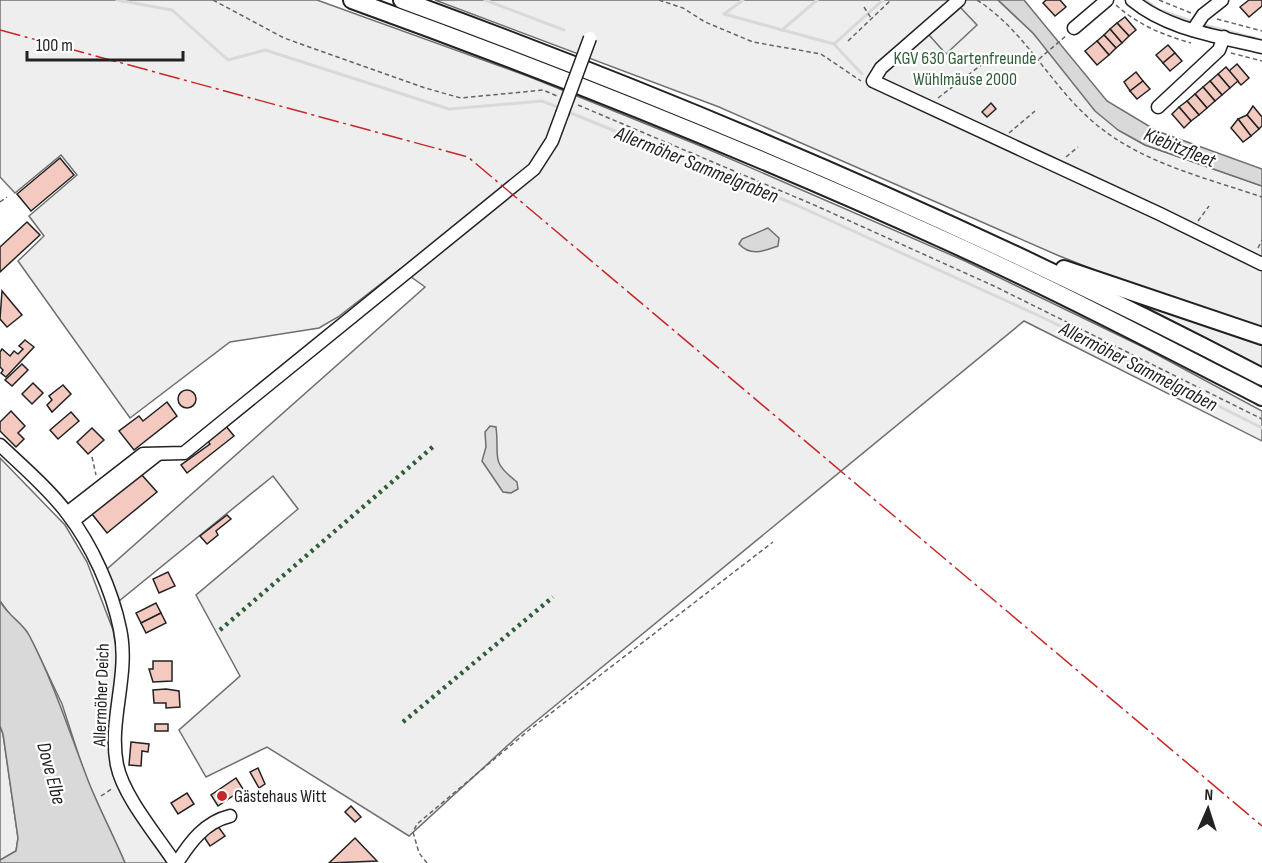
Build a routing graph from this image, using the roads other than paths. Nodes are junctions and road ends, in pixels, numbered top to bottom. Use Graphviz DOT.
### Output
graph roads {
  1 [pos="352,0"];
  2 [pos="402,0"];
  3 [pos="959,0"];
  4 [pos="1107,0"];
  5 [pos="1132,0"];
  6 [pos="1222,0"];
  7 [pos="1074,28"];
  8 [pos="1193,30"];
  9 [pos="590,38"];
  10 [pos="1224,38"];
  11 [pos="1262,47"];
  12 [pos="1158,107"];
  13 [pos="1016,254"];
  14 [pos="1262,264"];
  15 [pos="1262,336"];
  16 [pos="1262,378"];
  17 [pos="1262,397"];
  18 [pos="0,445"];
  19 [pos="158,454"];
  20 [pos="70,517"];
  21 [pos="230,816"];
  22 [pos="176,863"];
  1 -- 17 [label="highway"];
  2 -- 13 [label="highway"];
  3 -- 14 [label="street"];
  4 -- 7 [label="street"];
  5 -- 8 [label="street"];
  6 -- 8 [label="street"];
  8 -- 10 [label="street"];
  9 -- 19 [label="street, bridge"];
  10 -- 11 [label="street"];
  10 -- 12 [label="street"];
  13 -- 15 [label="highway"];
  13 -- 16 [label="highway"];
  18 -- 20 [label="street, Allermöher Deich"];
  19 -- 20 [label="street"];
  19 -- 20 [label="street"];
  20 -- 22 [label="street, Allermöher Deich"];
  21 -- 22 [label="street"];
}
